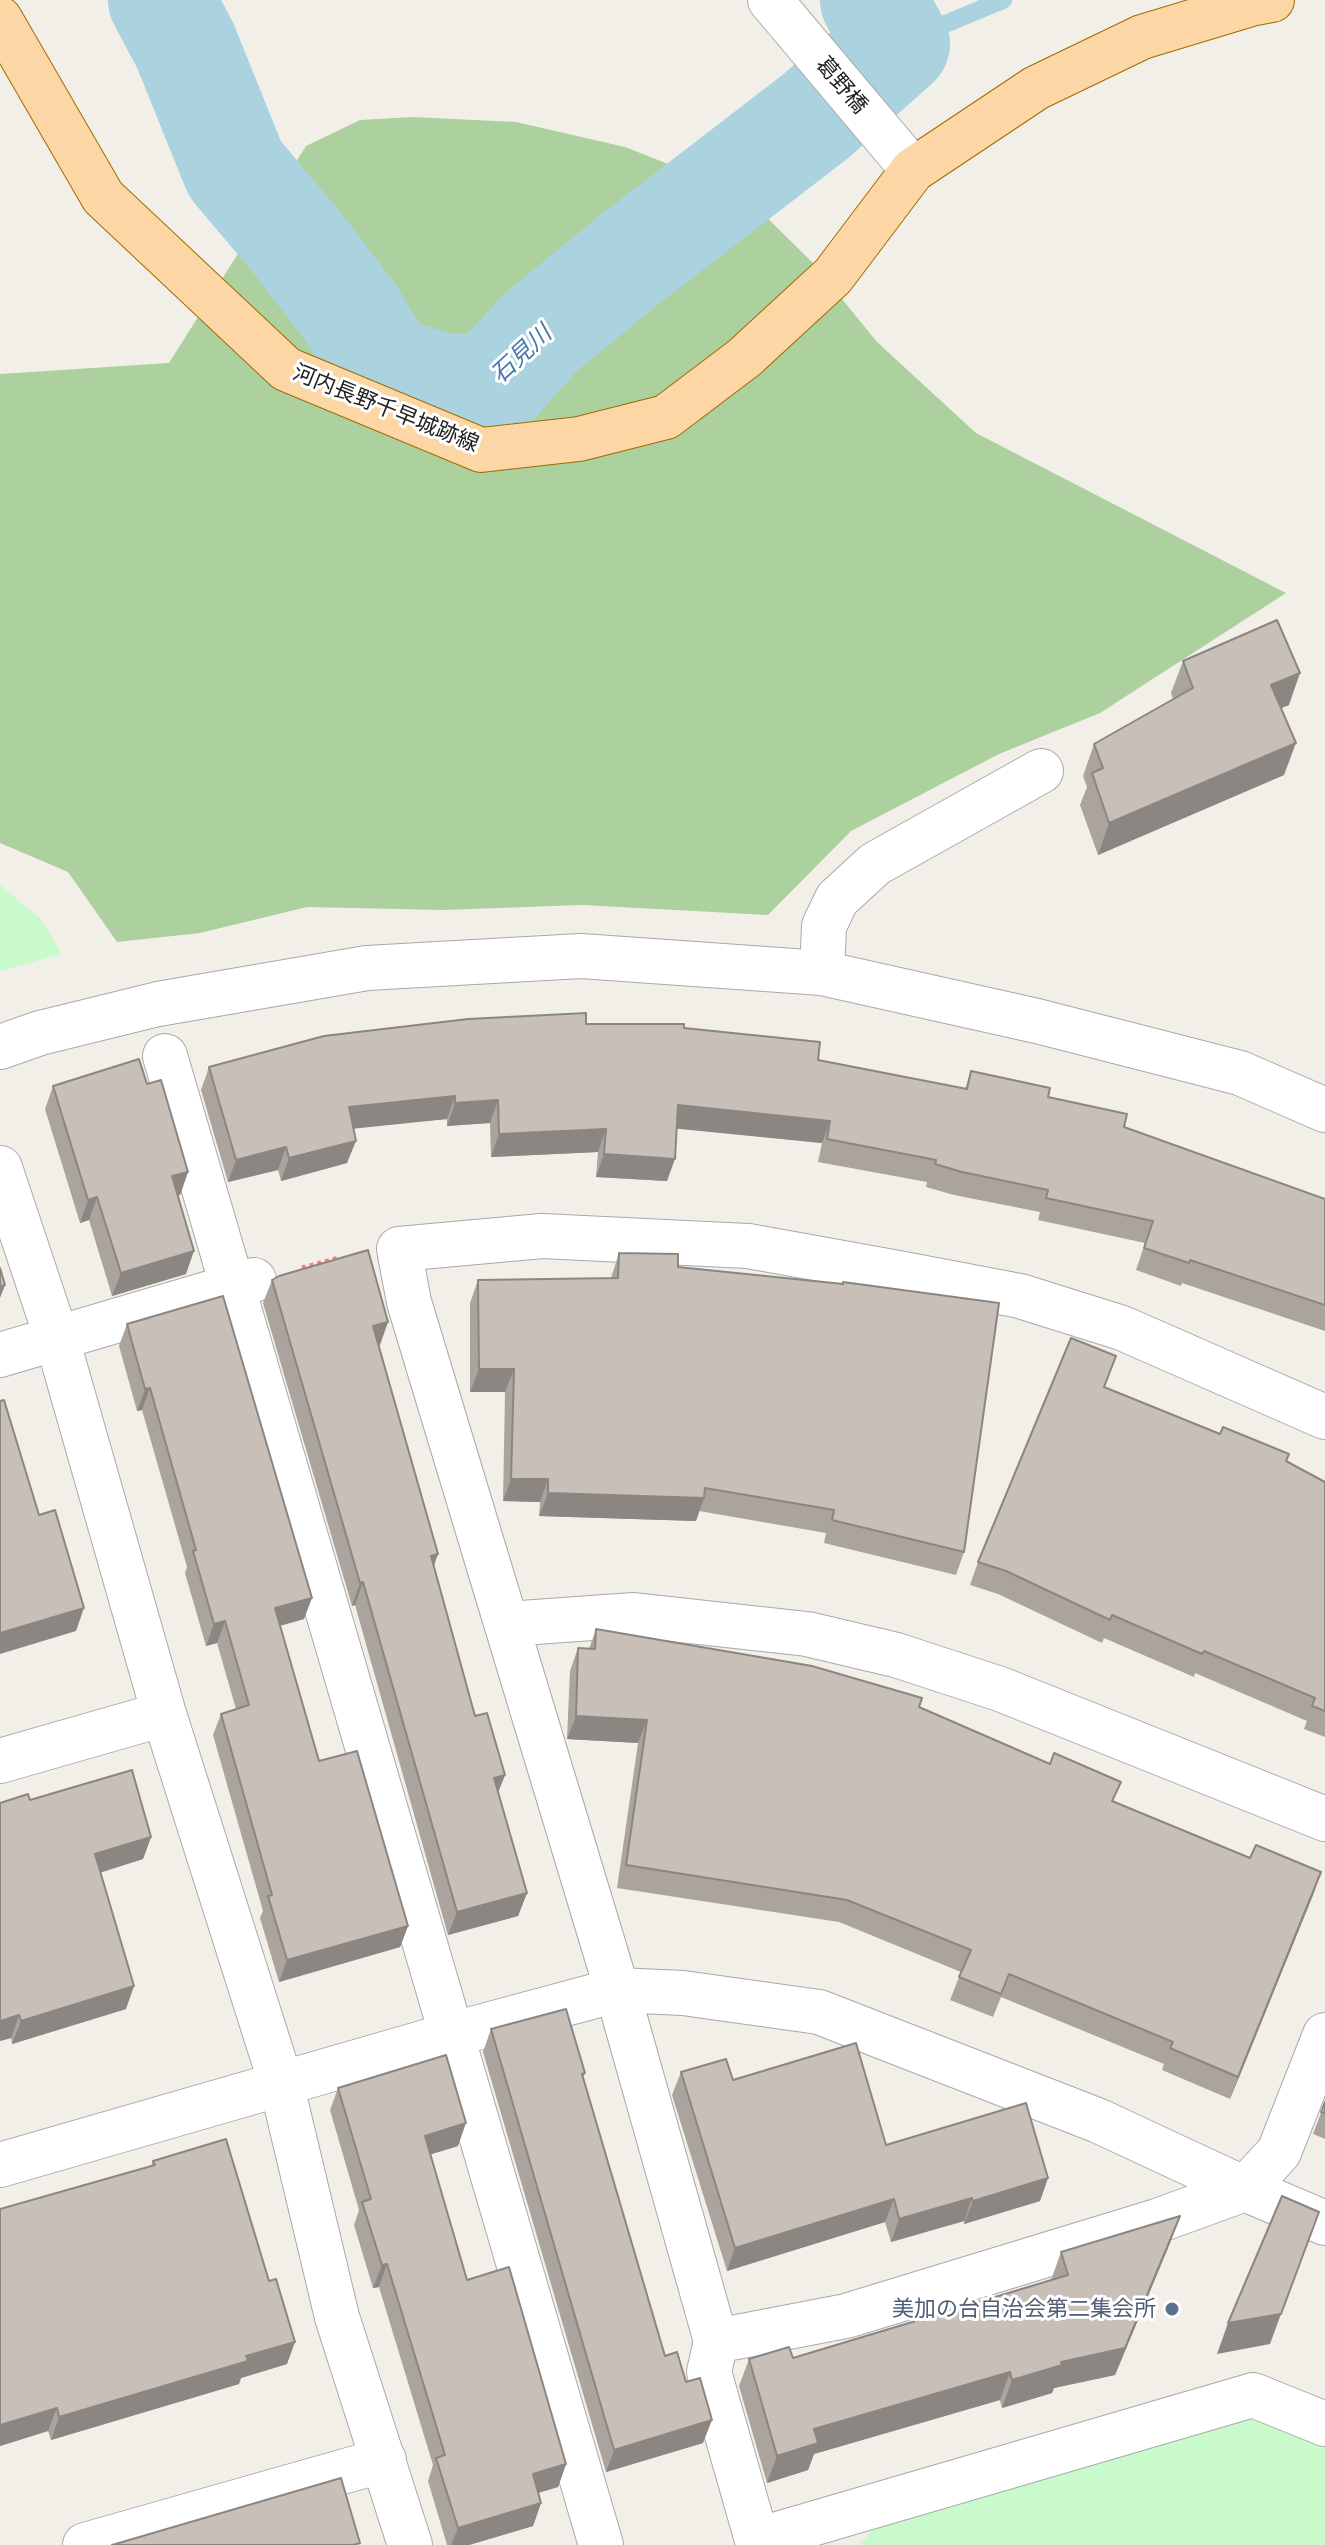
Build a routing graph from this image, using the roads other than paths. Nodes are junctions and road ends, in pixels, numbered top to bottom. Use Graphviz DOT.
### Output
graph roads {
  1 [pos="770,0"];
  2 [pos="1272,0"];
  3 [pos="0,19"];
  4 [pos="913,170"];
  5 [pos="1041,771"];
  6 [pos="822,973"];
  7 [pos="0,1047"];
  8 [pos="165,1056"];
  9 [pos="1325,1110"];
  10 [pos="0,1168"];
  11 [pos="244,1284"];
  12 [pos="57,1339"];
  13 [pos="0,1355"];
  14 [pos="1325,1417"];
  15 [pos="507,1624"];
  16 [pos="164,1714"];
  17 [pos="0,1761"];
  18 [pos="1325,1819"];
  19 [pos="617,1990"];
  20 [pos="450,2035"];
  21 [pos="1325,2035"];
  22 [pos="281,2083"];
  23 [pos="0,2165"];
  24 [pos="1245,2189"];
  25 [pos="1325,2223"];
  26 [pos="716,2341"];
  27 [pos="1321,2411"];
  28 [pos="384,2460"];
  29 [pos="830,2531"];
  30 [pos="747,2542"];
  31 [pos="85,2545"];
  32 [pos="410,2545"];
  33 [pos="601,2545"];
  1 -- 4 [label="street, 葛野橋"];
  2 -- 4 [label="main road, 河内長野千早城跡線"];
  3 -- 4 [label="main road, 河内長野千早城跡線"];
  5 -- 6 [label="street"];
  6 -- 7 [label="street"];
  6 -- 9 [label="street"];
  8 -- 11 [label="street"];
  10 -- 12 [label="street"];
  11 -- 12 [label="street"];
  11 -- 20 [label="street"];
  12 -- 13 [label="street"];
  12 -- 16 [label="street"];
  14 -- 15 [label="street"];
  15 -- 18 [label="street"];
  15 -- 19 [label="street"];
  16 -- 17 [label="street"];
  16 -- 22 [label="street"];
  19 -- 20 [label="street"];
  19 -- 24 [label="street"];
  19 -- 26 [label="street"];
  20 -- 22 [label="street"];
  20 -- 33 [label="street"];
  21 -- 24 [label="street"];
  22 -- 23 [label="street"];
  22 -- 28 [label="street"];
  24 -- 25 [label="street"];
  24 -- 26 [label="street"];
  26 -- 30 [label="street"];
  27 -- 29 [label="street"];
  28 -- 31 [label="street"];
  28 -- 32 [label="street"];
  29 -- 30 [label="street"];
}
